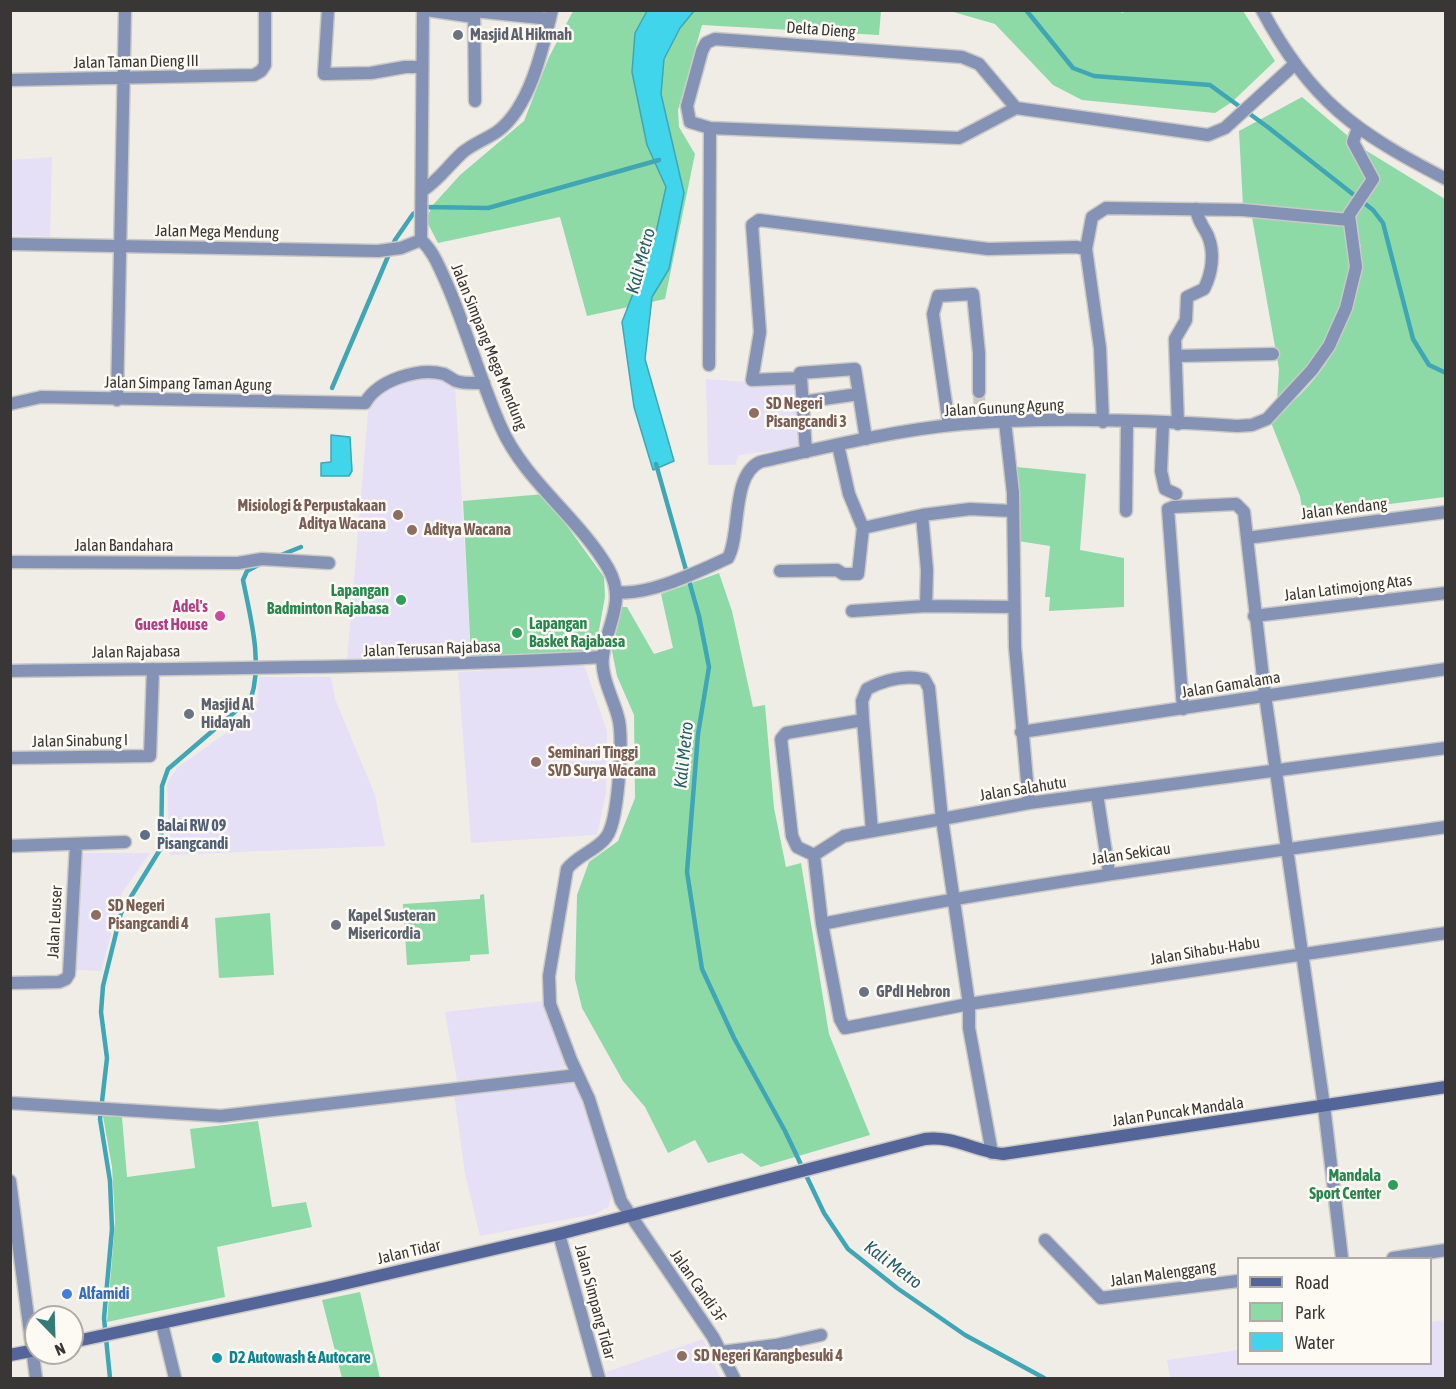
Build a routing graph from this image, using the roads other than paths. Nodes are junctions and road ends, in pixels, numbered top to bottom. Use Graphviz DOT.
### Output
graph roads {
  1 [pos="125,10"];
  2 [pos="265,10"];
  3 [pos="328,10"];
  4 [pos="425,10"];
  5 [pos="1262,10"];
  6 [pos="474,13"];
  7 [pos="551,15"];
  8 [pos="1295,64"];
  9 [pos="422,67"];
  10 [pos="126,79"];
  11 [pos="10,80"];
  12 [pos="475,101"];
  13 [pos="1016,108"];
  14 [pos="710,128"];
  15 [pos="1358,128"];
  16 [pos="1446,179"];
  17 [pos="422,196"];
  18 [pos="1196,209"];
  19 [pos="1350,214"];
  20 [pos="421,240"];
  21 [pos="10,244"];
  22 [pos="121,248"];
  23 [pos="1086,249"];
  24 [pos="1273,354"];
  25 [pos="1176,356"];
  26 [pos="709,365"];
  27 [pos="801,378"];
  28 [pos="484,383"];
  29 [pos="979,392"];
  30 [pos="859,394"];
  31 [pos="117,400"];
  32 [pos="802,402"];
  33 [pos="10,404"];
  34 [pos="1005,422"];
  35 [pos="1103,422"];
  36 [pos="1128,423"];
  37 [pos="1163,424"];
  38 [pos="1178,424"];
  39 [pos="949,425"];
  40 [pos="866,440"];
  41 [pos="838,445"];
  42 [pos="806,452"];
  43 [pos="1176,494"];
  44 [pos="1013,511"];
  45 [pos="1126,511"];
  46 [pos="1446,512"];
  47 [pos="922,515"];
  48 [pos="861,527"];
  49 [pos="1247,538"];
  50 [pos="10,562"];
  51 [pos="329,563"];
  52 [pos="780,571"];
  53 [pos="618,592"];
  54 [pos="1446,593"];
  55 [pos="926,606"];
  56 [pos="1014,607"];
  57 [pos="852,611"];
  58 [pos="1254,616"];
  59 [pos="602,657"];
  60 [pos="262,667"];
  61 [pos="153,669"];
  62 [pos="1446,669"];
  63 [pos="10,670"];
  64 [pos="1265,695"];
  65 [pos="1183,709"];
  66 [pos="862,720"];
  67 [pos="1021,732"];
  68 [pos="1446,748"];
  69 [pos="10,758"];
  70 [pos="1276,770"];
  71 [pos="1097,794"];
  72 [pos="1029,803"];
  73 [pos="942,819"];
  74 [pos="1446,827"];
  75 [pos="872,831"];
  76 [pos="125,842"];
  77 [pos="76,845"];
  78 [pos="10,846"];
  79 [pos="1286,850"];
  80 [pos="814,855"];
  81 [pos="1109,873"];
  82 [pos="951,898"];
  83 [pos="822,924"];
  84 [pos="1446,933"];
  85 [pos="1301,953"];
  86 [pos="10,982"];
  87 [pos="969,1004"];
  88 [pos="578,1075"];
  89 [pos="1446,1087"];
  90 [pos="10,1104"];
  91 [pos="1324,1106"];
  92 [pos="992,1153"];
  93 [pos="10,1181"];
  94 [pos="752,1185"];
  95 [pos="629,1215"];
  96 [pos="559,1234"];
  97 [pos="1045,1240"];
  98 [pos="1446,1250"];
  99 [pos="1342,1257"];
  100 [pos="1400,1257"];
  101 [pos="1237,1281"];
  102 [pos="28,1305"];
  103 [pos="162,1323"];
  104 [pos="821,1335"];
  105 [pos="84,1339"];
  106 [pos="721,1352"];
  107 [pos="175,1378"];
  108 [pos="599,1378"];
  109 [pos="734,1378"];
  1 -- 10 [label="street"];
  2 -- 10 [label="street, Jalan Taman Dieng III"];
  3 -- 9 [label="street"];
  4 -- 6 [label="street"];
  4 -- 9 [label="street"];
  5 -- 8 [label="street"];
  6 -- 7 [label="street"];
  6 -- 12 [label="street"];
  7 -- 17 [label="street"];
  8 -- 13 [label="street"];
  8 -- 15 [label="street"];
  9 -- 17 [label="street"];
  10 -- 11 [label="street, Jalan Taman Dieng III"];
  10 -- 22 [label="street"];
  13 -- 14 [label="street"];
  13 -- 14 [label="street, Delta Dieng"];
  14 -- 26 [label="street"];
  15 -- 16 [label="street"];
  15 -- 19 [label="street"];
  17 -- 20 [label="street"];
  18 -- 19 [label="street"];
  18 -- 23 [label="street"];
  18 -- 25 [label="street"];
  19 -- 38 [label="street, Jalan Gunung Agung"];
  20 -- 22 [label="street, Jalan Mega Mendung"];
  20 -- 28 [label="street, Jalan Simpang Mega Mendung"];
  21 -- 22 [label="street, Jalan Mega Mendung"];
  22 -- 31 [label="street"];
  23 -- 27 [label="street"];
  23 -- 35 [label="street"];
  24 -- 25 [label="street"];
  25 -- 38 [label="street"];
  27 -- 30 [label="street"];
  27 -- 32 [label="street"];
  28 -- 31 [label="street, Jalan Simpang Taman Agung"];
  28 -- 53 [label="street, Jalan Simpang Mega Mendung"];
  29 -- 39 [label="street"];
  30 -- 32 [label="street"];
  30 -- 40 [label="street"];
  31 -- 33 [label="street, Jalan Simpang Taman Agung"];
  32 -- 42 [label="street"];
  34 -- 35 [label="street, Jalan Gunung Agung"];
  34 -- 39 [label="street, Jalan Gunung Agung"];
  34 -- 44 [label="street"];
  35 -- 36 [label="street, Jalan Gunung Agung"];
  36 -- 37 [label="street, Jalan Gunung Agung"];
  36 -- 45 [label="street"];
  37 -- 38 [label="street, Jalan Gunung Agung"];
  37 -- 43 [label="street"];
  39 -- 40 [label="street, Jalan Gunung Agung"];
  40 -- 41 [label="street, Jalan Gunung Agung"];
  41 -- 42 [label="street, Jalan Gunung Agung"];
  41 -- 48 [label="street"];
  42 -- 53 [label="street, Jalan Gunung Agung"];
  44 -- 47 [label="street"];
  44 -- 56 [label="street"];
  46 -- 49 [label="street, Jalan Kendang"];
  47 -- 48 [label="street"];
  47 -- 55 [label="street"];
  48 -- 52 [label="street"];
  49 -- 58 [label="street"];
  49 -- 65 [label="street"];
  50 -- 51 [label="street, Jalan Bandahara"];
  53 -- 59 [label="street"];
  54 -- 58 [label="street, Jalan Latimojong Atas"];
  55 -- 56 [label="street"];
  55 -- 57 [label="street"];
  56 -- 67 [label="street"];
  58 -- 64 [label="street"];
  59 -- 60 [label="street, Jalan Terusan Rajabasa"];
  59 -- 88 [label="street, Jalan Candi 3F"];
  60 -- 61 [label="street, Jalan Rajabasa"];
  61 -- 63 [label="street, Jalan Rajabasa"];
  61 -- 69 [label="street, Jalan Sinabung I"];
  62 -- 64 [label="street, Jalan Gamalama"];
  64 -- 65 [label="street, Jalan Gamalama"];
  64 -- 70 [label="street"];
  65 -- 67 [label="street, Jalan Gamalama"];
  66 -- 73 [label="street"];
  66 -- 75 [label="street"];
  66 -- 80 [label="street"];
  67 -- 72 [label="street"];
  68 -- 70 [label="street, Jalan Salahutu"];
  70 -- 71 [label="street, Jalan Salahutu"];
  70 -- 79 [label="street"];
  71 -- 72 [label="street, Jalan Salahutu"];
  71 -- 81 [label="street"];
  72 -- 73 [label="street, Jalan Salahutu"];
  73 -- 75 [label="street, Jalan Salahutu"];
  73 -- 82 [label="street"];
  74 -- 79 [label="street, Jalan Sekicau"];
  75 -- 80 [label="street, Jalan Salahutu"];
  76 -- 77 [label="street"];
  77 -- 78 [label="street"];
  77 -- 86 [label="street, Jalan Leuser"];
  79 -- 81 [label="street, Jalan Sekicau"];
  79 -- 85 [label="street"];
  80 -- 83 [label="street"];
  81 -- 82 [label="street, Jalan Sekicau"];
  82 -- 83 [label="street, Jalan Sekicau"];
  82 -- 87 [label="street"];
  83 -- 87 [label="street, Jalan Sihabu-Habu"];
  84 -- 85 [label="street, Jalan Sihabu-Habu"];
  85 -- 87 [label="street, Jalan Sihabu-Habu"];
  85 -- 91 [label="street"];
  87 -- 92 [label="street"];
  88 -- 90 [label="street"];
  88 -- 95 [label="street, Jalan Candi 3F"];
  89 -- 91 [label="main road, Jalan Puncak Mandala"];
  91 -- 92 [label="main road, Jalan Puncak Mandala"];
  91 -- 99 [label="street"];
  92 -- 94 [label="main road, Jalan Puncak Mandala"];
  93 -- 102 [label="street"];
  94 -- 95 [label="main road, Jalan Tidar"];
  95 -- 96 [label="main road, Jalan Tidar"];
  95 -- 106 [label="street, Jalan Candi 3F"];
  96 -- 103 [label="main road, Jalan Tidar"];
  96 -- 108 [label="street, Jalan Simpang Tidar"];
  97 -- 101 [label="street, Jalan Malenggang"];
  98 -- 100 [label="street"];
  103 -- 105 [label="main road, Jalan Tidar"];
  103 -- 107 [label="street"];
  104 -- 106 [label="street"];
  106 -- 109 [label="street, Jalan Candi 3F"];
}
